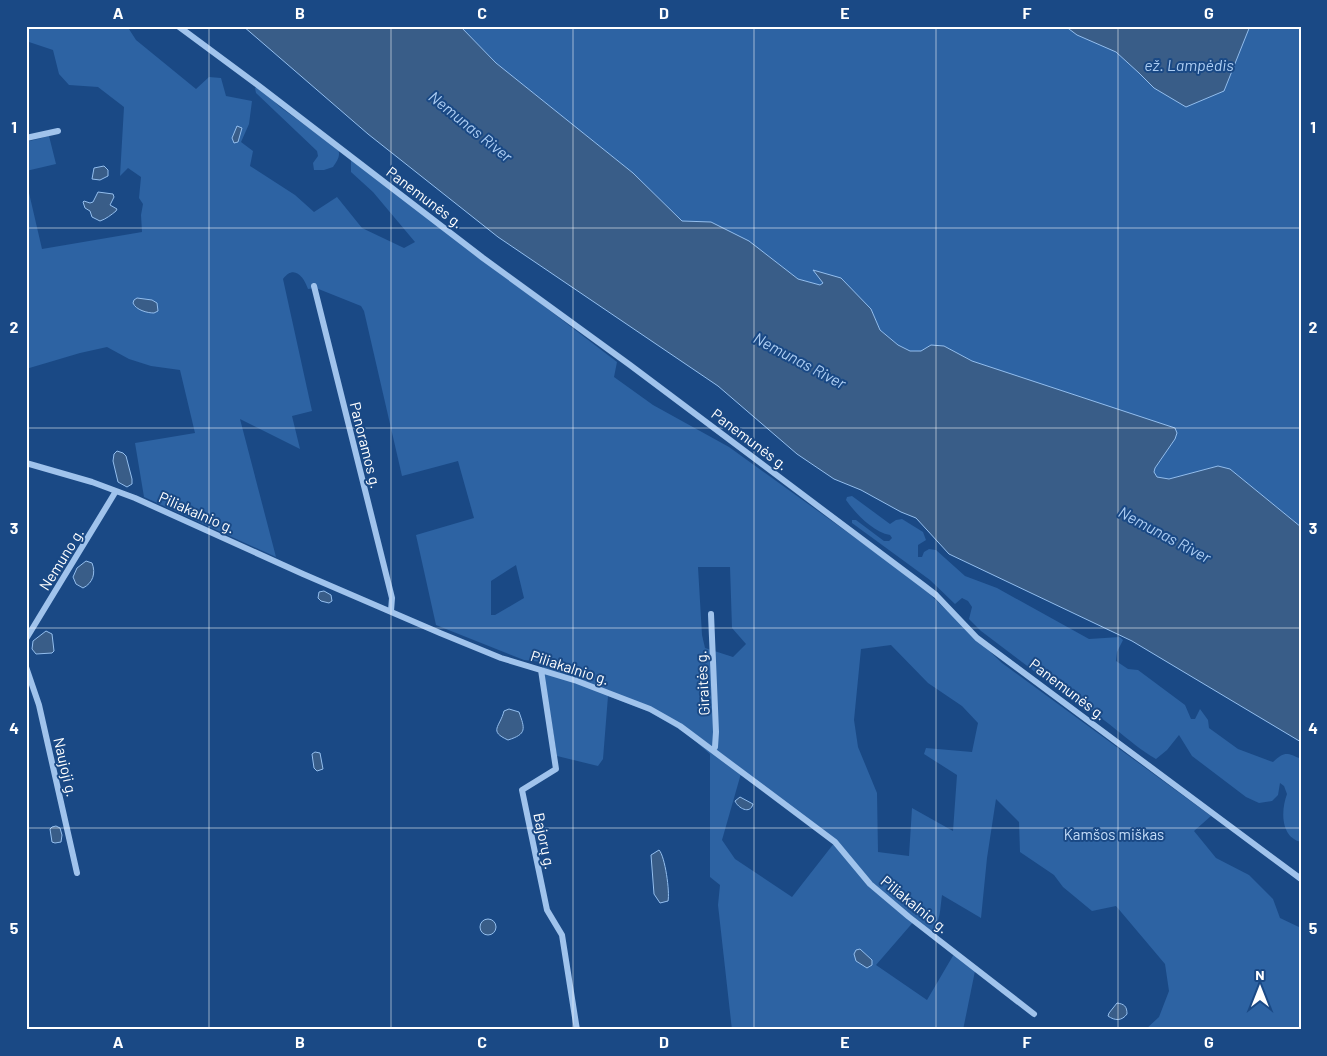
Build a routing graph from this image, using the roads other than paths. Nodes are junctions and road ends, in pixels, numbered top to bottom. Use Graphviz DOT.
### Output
graph roads {
  1 [pos="178,26"];
  2 [pos="58,131"];
  3 [pos="26,138"];
  4 [pos="314,286"];
  5 [pos="26,463"];
  6 [pos="116,491"];
  7 [pos="391,611"];
  8 [pos="711,614"];
  9 [pos="26,639"];
  10 [pos="26,667"];
  11 [pos="541,670"];
  12 [pos="713,750"];
  13 [pos="77,873"];
  14 [pos="1301,878"];
  15 [pos="1034,1014"];
  16 [pos="577,1030"];
  1 -- 14 [label="street, Panemunės g."];
  2 -- 3 [label="street"];
  4 -- 7 [label="street, Panoramos g."];
  5 -- 6 [label="street, Piliakalnio g."];
  6 -- 7 [label="street, Piliakalnio g."];
  6 -- 9 [label="street, Nemuno g."];
  7 -- 11 [label="street, Piliakalnio g."];
  8 -- 12 [label="street, Giraitės g."];
  10 -- 13 [label="street, Naujoji g."];
  11 -- 12 [label="street, Piliakalnio g."];
  11 -- 16 [label="street, Bajorų g."];
  12 -- 15 [label="street, Piliakalnio g."];
}
